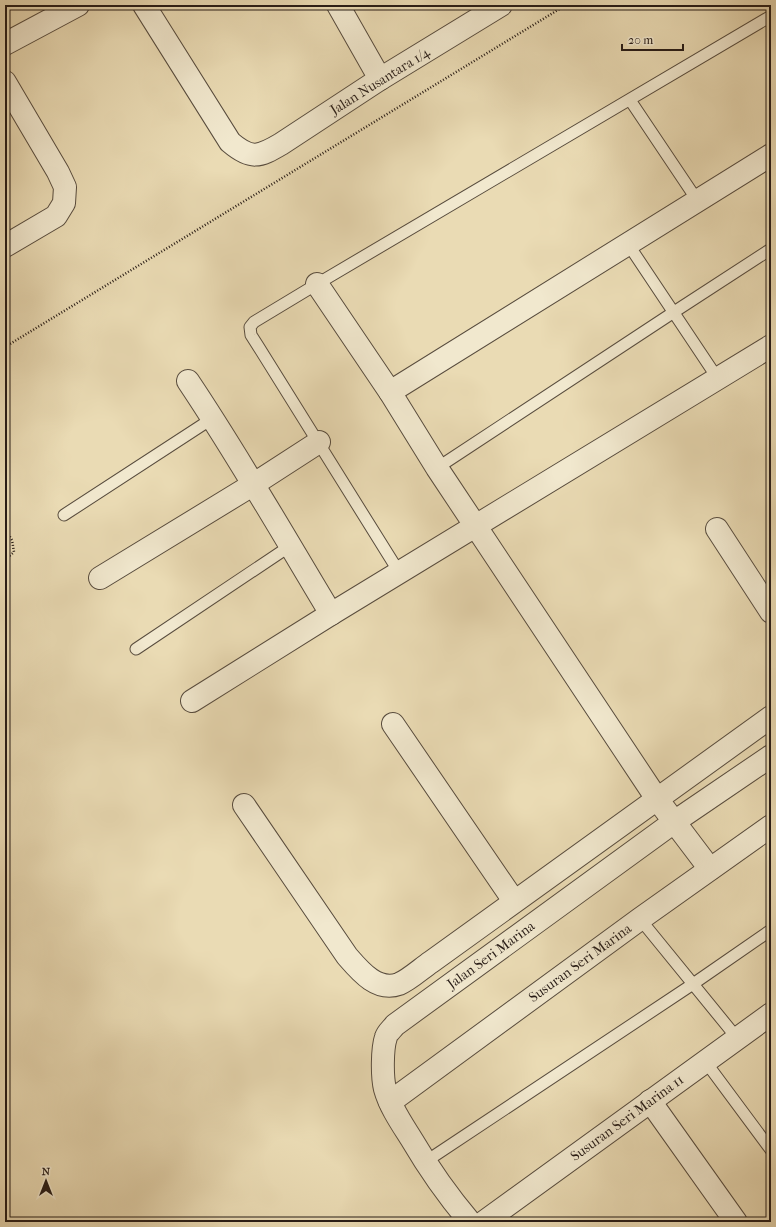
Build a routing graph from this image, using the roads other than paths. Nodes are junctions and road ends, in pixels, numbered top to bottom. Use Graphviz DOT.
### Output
graph roads {
  1 [pos="78,5"];
  2 [pos="144,5"];
  3 [pos="338,5"];
  4 [pos="502,5"];
  5 [pos="771,16"];
  6 [pos="5,44"];
  7 [pos="380,79"];
  8 [pos="5,82"];
  9 [pos="630,100"];
  10 [pos="771,155"];
  11 [pos="697,200"];
  12 [pos="628,244"];
  13 [pos="5,246"];
  14 [pos="771,249"];
  15 [pos="317,284"];
  16 [pos="674,312"];
  17 [pos="771,346"];
  18 [pos="718,379"];
  19 [pos="188,381"];
  20 [pos="390,392"];
  21 [pos="213,418"];
  22 [pos="319,442"];
  23 [pos="437,468"];
  24 [pos="254,484"];
  25 [pos="64,515"];
  26 [pos="476,525"];
  27 [pos="717,529"];
  28 [pos="290,546"];
  29 [pos="400,572"];
  30 [pos="100,578"];
  31 [pos="771,612"];
  32 [pos="331,614"];
  33 [pos="136,648"];
  34 [pos="192,701"];
  35 [pos="771,717"];
  36 [pos="393,724"];
  37 [pos="771,756"];
  38 [pos="657,799"];
  39 [pos="244,805"];
  40 [pos="674,822"];
  41 [pos="771,826"];
  42 [pos="710,869"];
  43 [pos="514,901"];
  44 [pos="640,919"];
  45 [pos="771,930"];
  46 [pos="693,984"];
  47 [pos="771,1014"];
  48 [pos="737,1038"];
  49 [pos="705,1062"];
  50 [pos="650,1101"];
  51 [pos="390,1102"];
  52 [pos="771,1150"];
  53 [pos="425,1162"];
  54 [pos="470,1222"];
  55 [pos="484,1222"];
  56 [pos="736,1222"];
  1 -- 6 [label="street"];
  2 -- 7 [label="street, Jalan Nusantara 1/4"];
  3 -- 7 [label="street"];
  4 -- 7 [label="street, Jalan Nusantara 1/4"];
  5 -- 9 [label="lane"];
  8 -- 13 [label="street"];
  9 -- 11 [label="lane"];
  9 -- 15 [label="lane"];
  10 -- 11 [label="street"];
  11 -- 12 [label="street"];
  12 -- 16 [label="lane"];
  12 -- 20 [label="street"];
  14 -- 16 [label="lane"];
  15 -- 20 [label="street"];
  15 -- 22 [label="lane"];
  16 -- 18 [label="lane"];
  16 -- 23 [label="lane"];
  17 -- 18 [label="street"];
  18 -- 26 [label="street"];
  19 -- 21 [label="street"];
  20 -- 23 [label="street"];
  21 -- 24 [label="street"];
  21 -- 25 [label="lane"];
  22 -- 24 [label="street"];
  22 -- 29 [label="lane"];
  23 -- 26 [label="street"];
  24 -- 28 [label="street"];
  24 -- 30 [label="street"];
  26 -- 29 [label="street"];
  26 -- 38 [label="street"];
  27 -- 31 [label="street"];
  28 -- 32 [label="street"];
  28 -- 33 [label="lane"];
  29 -- 32 [label="street"];
  32 -- 34 [label="street"];
  35 -- 38 [label="street"];
  36 -- 43 [label="street"];
  37 -- 40 [label="street, Jalan Seri Marina"];
  38 -- 40 [label="street"];
  38 -- 43 [label="street"];
  39 -- 43 [label="street"];
  40 -- 42 [label="street"];
  40 -- 51 [label="street, Jalan Seri Marina"];
  41 -- 42 [label="street, Susuran Seri Marina"];
  42 -- 44 [label="street, Susuran Seri Marina"];
  44 -- 46 [label="lane"];
  44 -- 51 [label="street, Susuran Seri Marina"];
  45 -- 46 [label="lane"];
  46 -- 48 [label="lane"];
  46 -- 53 [label="lane"];
  47 -- 48 [label="street, Susuran Seri Marina 11"];
  48 -- 49 [label="street, Susuran Seri Marina 11"];
  49 -- 50 [label="street, Susuran Seri Marina 11"];
  49 -- 52 [label="lane"];
  50 -- 55 [label="street, Susuran Seri Marina 11"];
  50 -- 56 [label="street"];
  51 -- 53 [label="street, Jalan Seri Marina"];
  53 -- 54 [label="street, Jalan Seri Marina"];
}
